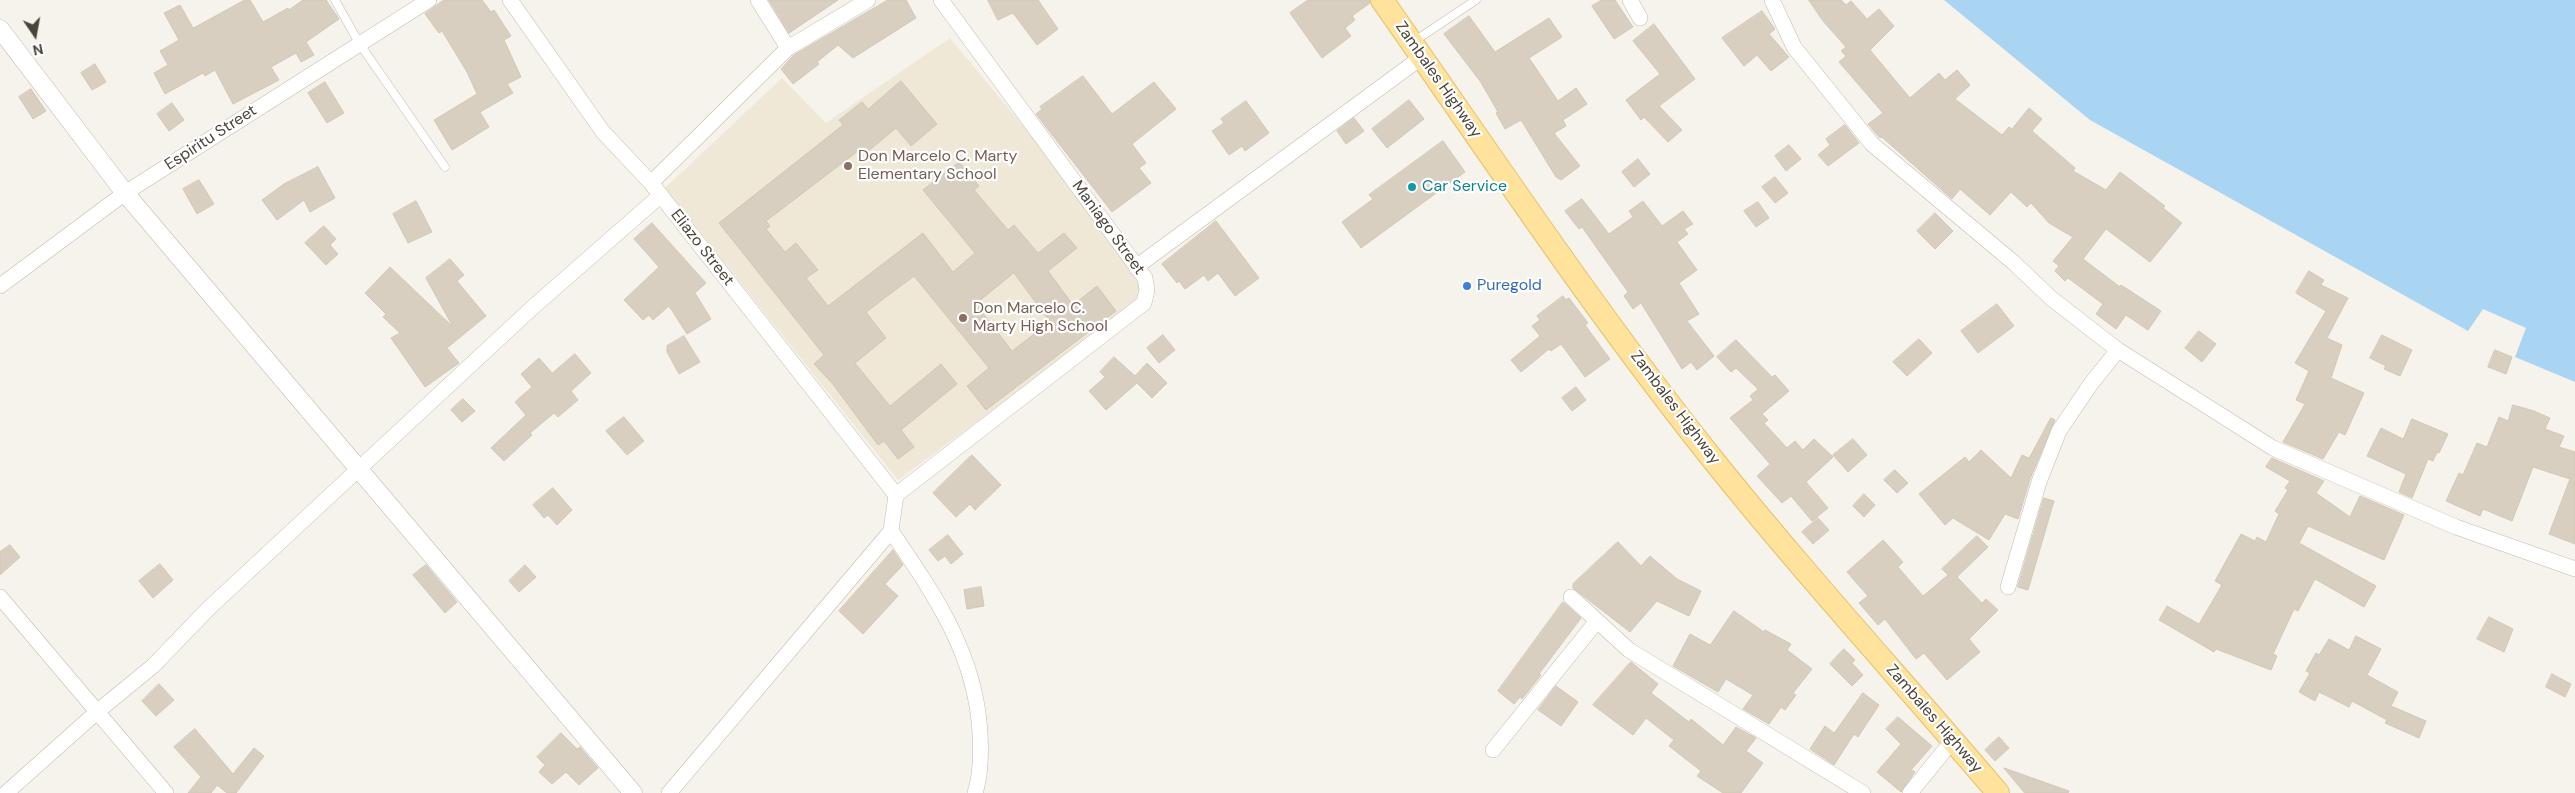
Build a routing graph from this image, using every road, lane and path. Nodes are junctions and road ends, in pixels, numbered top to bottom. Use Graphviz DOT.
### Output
graph roads {
  1 [pos="335,0"];
  2 [pos="429,0"];
  3 [pos="510,0"];
  4 [pos="758,0"];
  5 [pos="868,0"];
  6 [pos="941,0"];
  7 [pos="1382,0"];
  8 [pos="1476,0"];
  9 [pos="1630,0"];
  10 [pos="1772,0"];
  11 [pos="1640,18"];
  12 [pos="0,29"];
  13 [pos="359,43"];
  14 [pos="788,48"];
  15 [pos="1417,50"];
  16 [pos="445,167"];
  17 [pos="651,182"];
  18 [pos="125,193"];
  19 [pos="661,195"];
  20 [pos="1136,267"];
  21 [pos="0,286"];
  22 [pos="2118,350"];
  23 [pos="359,470"];
  24 [pos="896,495"];
  25 [pos="891,531"];
  26 [pos="2575,569"];
  27 [pos="2008,587"];
  28 [pos="0,597"];
  29 [pos="1571,597"];
  30 [pos="1597,621"];
  31 [pos="98,711"];
  32 [pos="1953,740"];
  33 [pos="1493,750"];
  34 [pos="6,793"];
  35 [pos="166,793"];
  36 [pos="634,793"];
  37 [pos="669,793"];
  38 [pos="975,793"];
  39 [pos="1863,793"];
  40 [pos="1910,793"];
  41 [pos="1998,793"];
  1 -- 13 [label="lane"];
  2 -- 13 [label="street, Espiritu Street"];
  3 -- 17 [label="street, Eliazo Street"];
  4 -- 14 [label="street"];
  5 -- 14 [label="street"];
  6 -- 20 [label="street, Maniago Street"];
  7 -- 15 [label="main road, Zambales Highway"];
  8 -- 15 [label="lane"];
  9 -- 11 [label="street"];
  10 -- 22 [label="street"];
  12 -- 18 [label="street"];
  13 -- 16 [label="lane"];
  13 -- 18 [label="street, Espiritu Street"];
  14 -- 17 [label="street"];
  15 -- 20 [label="street"];
  15 -- 32 [label="main road, Zambales Highway"];
  17 -- 19 [label="street, Eliazo Street"];
  18 -- 21 [label="street, Espiritu Street"];
  18 -- 23 [label="street"];
  19 -- 23 [label="street"];
  19 -- 24 [label="street, Eliazo Street"];
  20 -- 24 [label="street, Maniago Street"];
  22 -- 26 [label="street"];
  22 -- 27 [label="street"];
  23 -- 31 [label="street"];
  23 -- 36 [label="street"];
  24 -- 25 [label="street"];
  25 -- 37 [label="street"];
  25 -- 38 [label="street"];
  28 -- 31 [label="street"];
  29 -- 30 [label="street"];
  30 -- 33 [label="street"];
  30 -- 39 [label="street"];
  31 -- 34 [label="street"];
  31 -- 35 [label="street"];
  32 -- 40 [label="street"];
  32 -- 41 [label="main road, Zambales Highway"];
}
